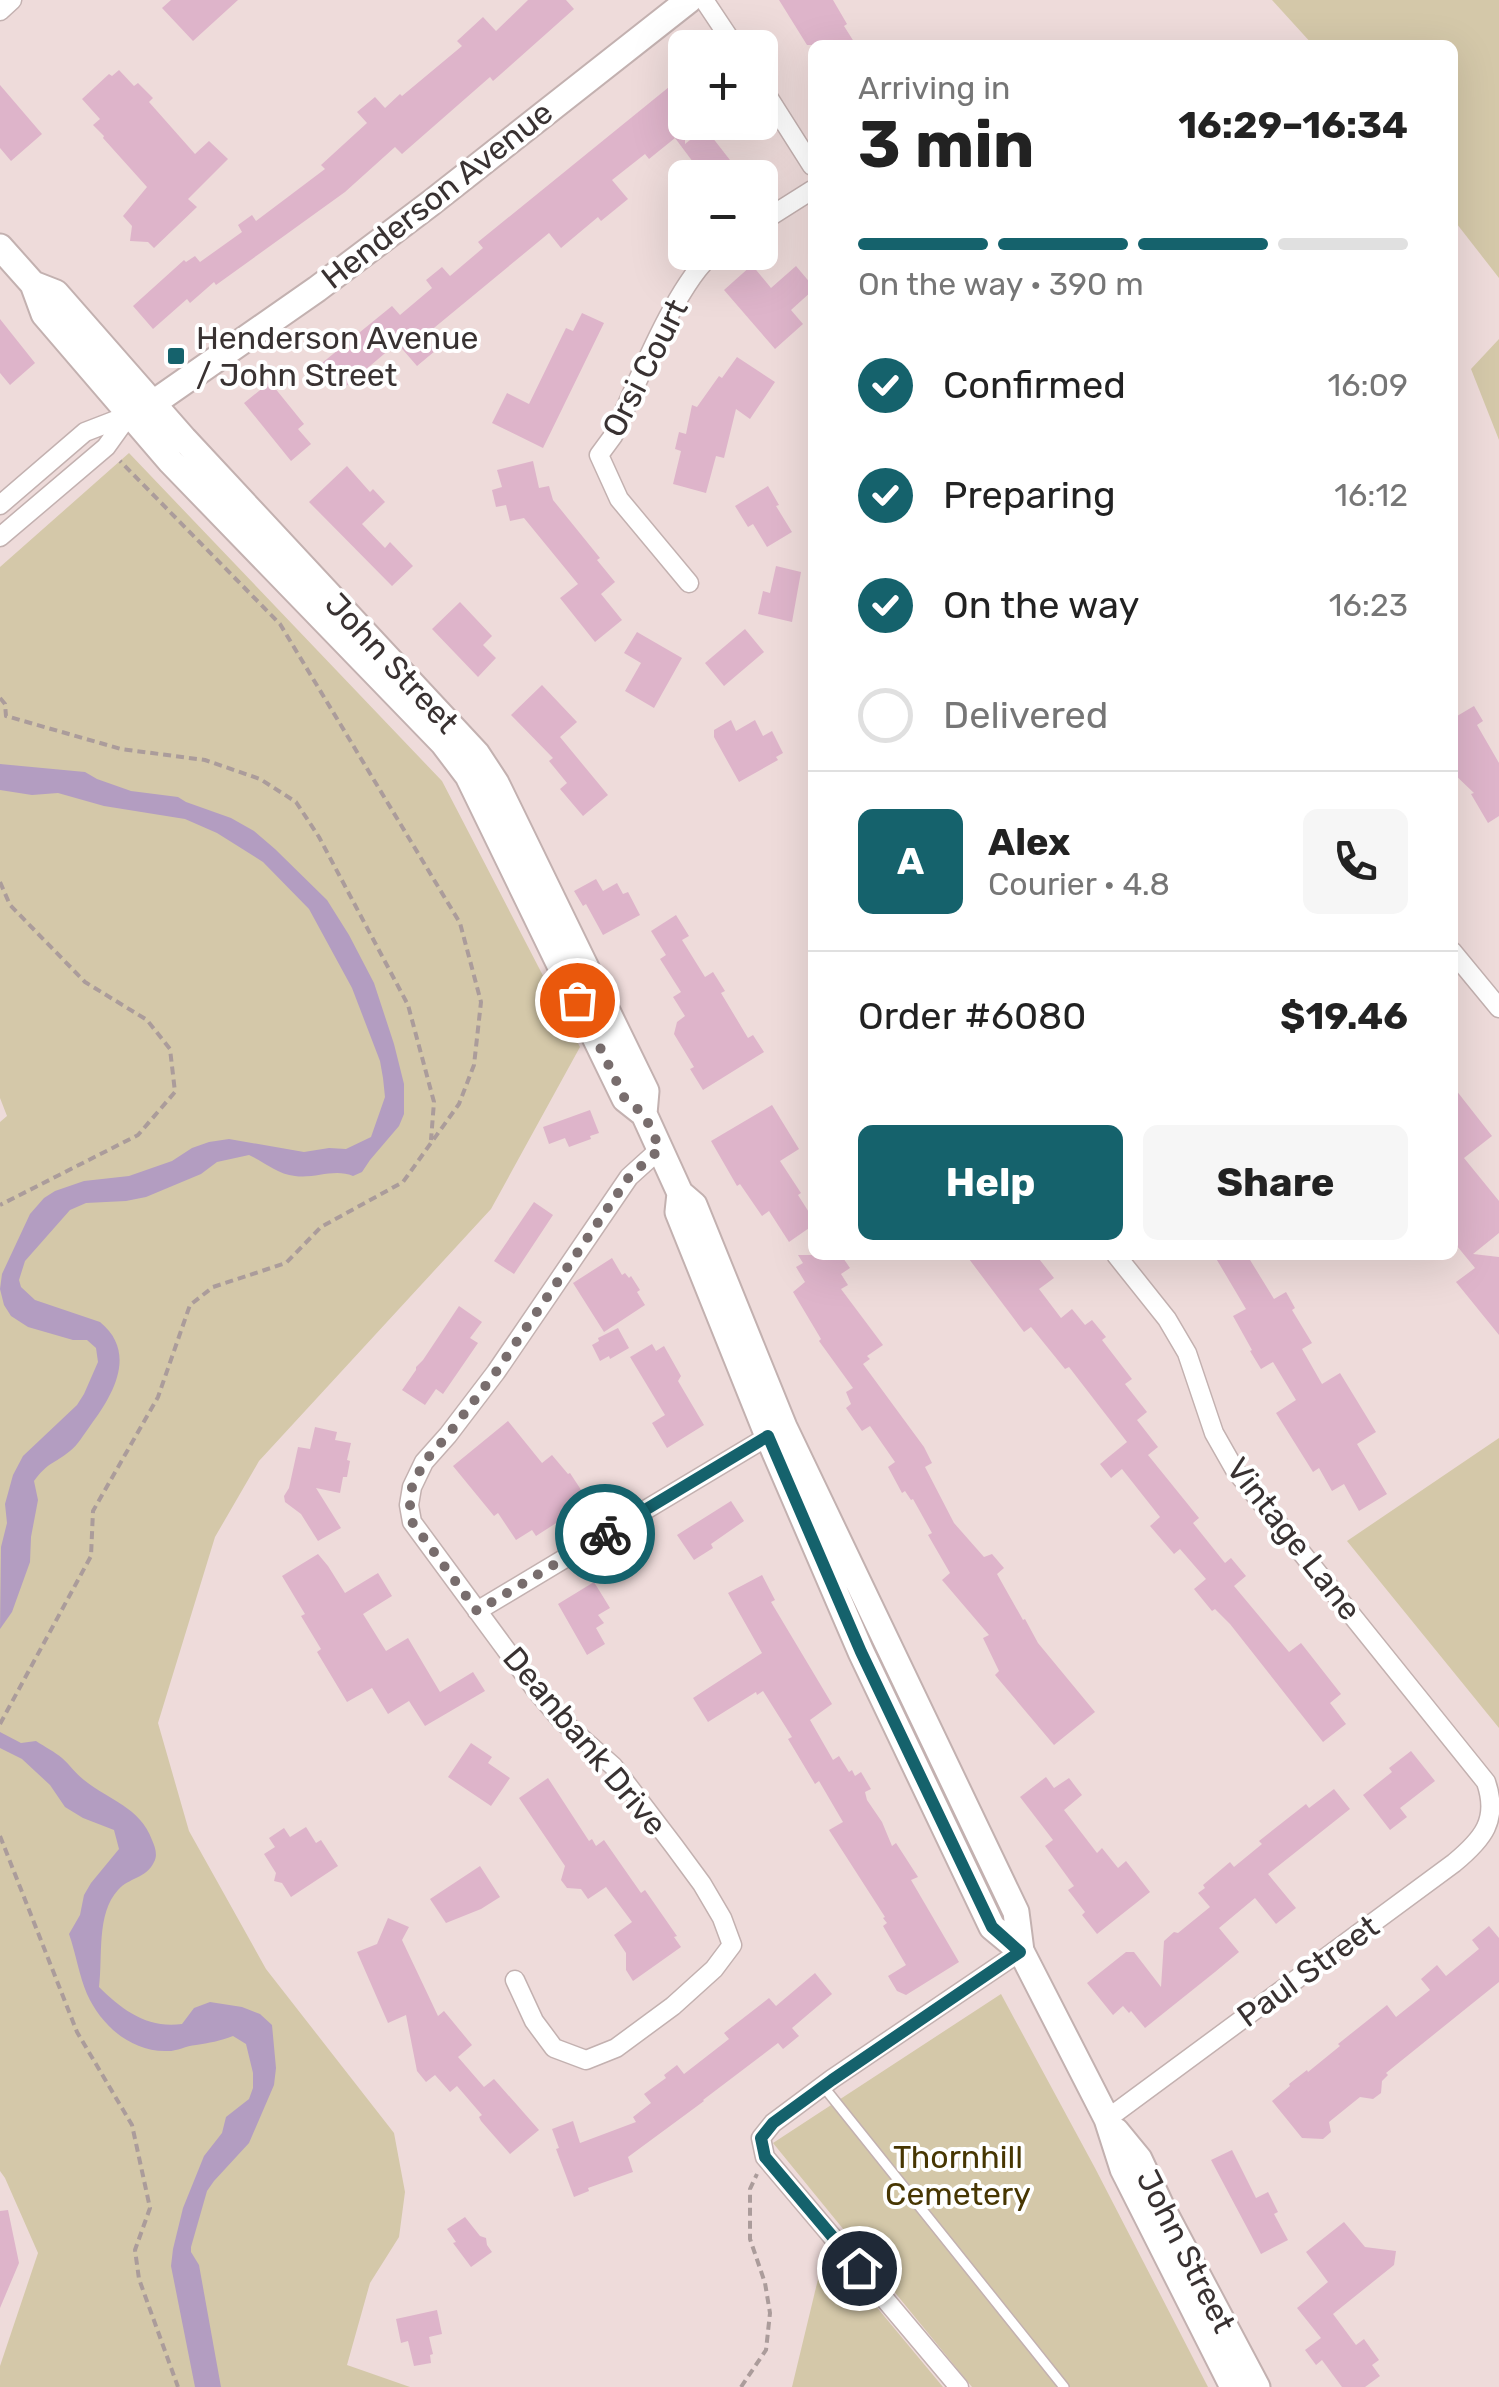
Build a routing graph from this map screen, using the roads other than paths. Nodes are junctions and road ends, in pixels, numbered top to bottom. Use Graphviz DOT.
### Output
graph roads {
  1 [pos="12,0"];
  2 [pos="688,0"];
  3 [pos="704,0"];
  4 [pos="0,12"];
  5 [pos="724,30"];
  6 [pos="778,112"];
  7 [pos="808,160"];
  8 [pos="808,193"];
  9 [pos="778,212"];
  10 [pos="0,247"];
  11 [pos="698,270"];
  12 [pos="141,410"];
  13 [pos="0,505"];
  14 [pos="0,537"];
  15 [pos="689,583"];
  16 [pos="1458,958"];
  17 [pos="1499,1008"];
  18 [pos="660,1149"];
  19 [pos="1120,1260"];
  20 [pos="776,1431"];
  21 [pos="477,1611"];
  22 [pos="1493,1810"];
  23 [pos="1020,1952"];
  24 [pos="514,1980"];
  25 [pos="823,2086"];
  26 [pos="1107,2119"];
  27 [pos="959,2387"];
  28 [pos="1064,2387"];
  29 [pos="1233,2387"];
  30 [pos="1256,2387"];
  1 -- 4 [label="street"];
  2 -- 12 [label="main road, Henderson Avenue"];
  3 -- 5 [label="street"];
  6 -- 7 [label="street"];
  8 -- 9 [label="street"];
  10 -- 12 [label="main road, John Street"];
  11 -- 15 [label="street, Orsi Court"];
  12 -- 13 [label="street, Henderson Avenue"];
  12 -- 14 [label="street, Henderson Avenue"];
  12 -- 18 [label="main road, John Street"];
  16 -- 17 [label="street"];
  18 -- 20 [label="main road, John Street"];
  18 -- 21 [label="street, Deanbank Drive"];
  19 -- 22 [label="street, Vintage Lane"];
  20 -- 21 [label="street"];
  20 -- 23 [label="main road, John Street"];
  21 -- 24 [label="street, Deanbank Drive"];
  22 -- 26 [label="street, Paul Street"];
  23 -- 25 [label="street"];
  23 -- 26 [label="main road, John Street"];
  25 -- 27 [label="street"];
  25 -- 28 [label="lane"];
  26 -- 29 [label="main road, John Street"];
  26 -- 30 [label="main road, John Street"];
}
